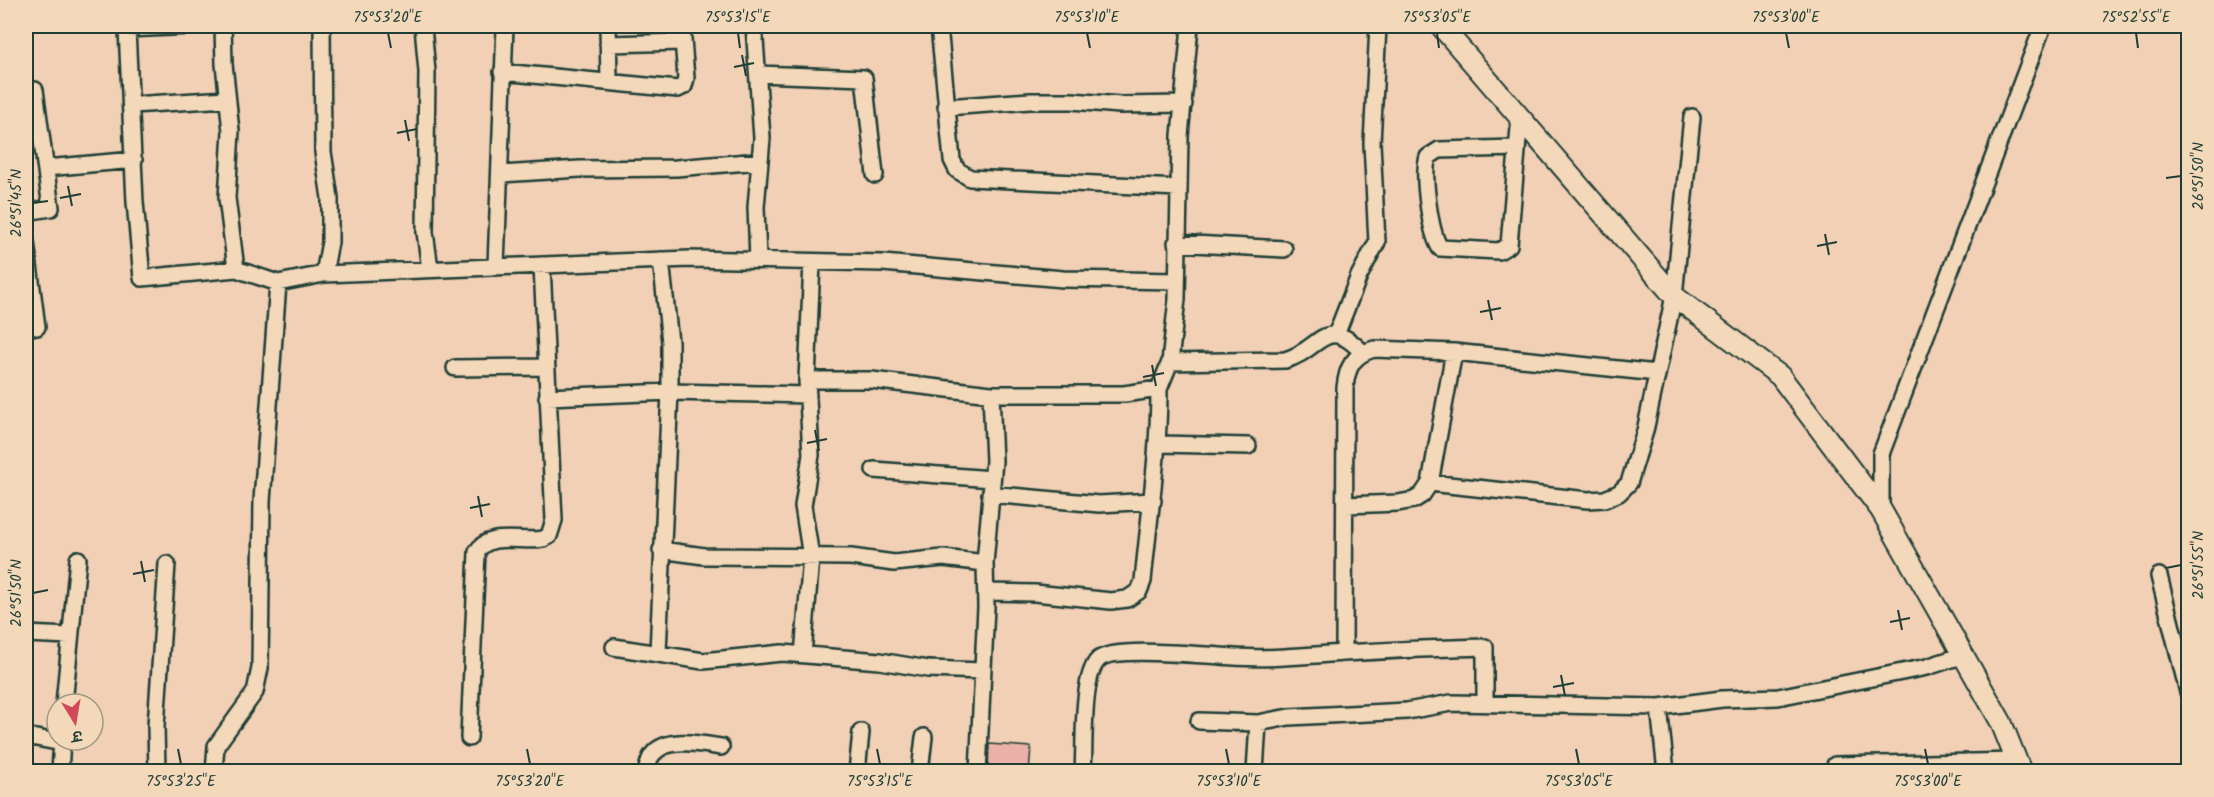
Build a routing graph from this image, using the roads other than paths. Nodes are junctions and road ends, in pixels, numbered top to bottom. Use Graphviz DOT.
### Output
graph roads {
  1 [pos="193,26"];
  2 [pos="223,26"];
  3 [pos="322,26"];
  4 [pos="423,26"];
  5 [pos="505,26"];
  6 [pos="608,26"];
  7 [pos="682,26"];
  8 [pos="753,26"];
  9 [pos="939,26"];
  10 [pos="1190,26"];
  11 [pos="1378,26"];
  12 [pos="1441,26"];
  13 [pos="2043,26"];
  14 [pos="1456,33"];
  15 [pos="683,42"];
  16 [pos="608,44"];
  17 [pos="502,72"];
  18 [pos="758,74"];
  19 [pos="609,81"];
  20 [pos="26,90"];
  21 [pos="227,99"];
  22 [pos="1184,104"];
  23 [pos="132,105"];
  24 [pos="946,107"];
  25 [pos="1520,116"];
  26 [pos="1692,117"];
  27 [pos="1517,148"];
  28 [pos="134,160"];
  29 [pos="760,161"];
  30 [pos="46,168"];
  31 [pos="501,174"];
  32 [pos="875,175"];
  33 [pos="1178,188"];
  34 [pos="26,212"];
  35 [pos="26,242"];
  36 [pos="1176,243"];
  37 [pos="1284,249"];
  38 [pos="661,260"];
  39 [pos="758,260"];
  40 [pos="812,262"];
  41 [pos="542,265"];
  42 [pos="496,266"];
  43 [pos="236,269"];
  44 [pos="430,269"];
  45 [pos="324,274"];
  46 [pos="1177,281"];
  47 [pos="278,283"];
  48 [pos="1674,296"];
  49 [pos="37,327"];
  50 [pos="1336,335"];
  51 [pos="1362,352"];
  52 [pos="1454,352"];
  53 [pos="1170,362"];
  54 [pos="547,367"];
  55 [pos="455,368"];
  56 [pos="1657,373"];
  57 [pos="807,388"];
  58 [pos="1159,389"];
  59 [pos="670,392"];
  60 [pos="991,394"];
  61 [pos="547,397"];
  62 [pos="1159,444"];
  63 [pos="1248,446"];
  64 [pos="874,470"];
  65 [pos="1430,483"];
  66 [pos="991,487"];
  67 [pos="1153,501"];
  68 [pos="1346,505"];
  69 [pos="1881,510"];
  70 [pos="661,550"];
  71 [pos="811,557"];
  72 [pos="78,559"];
  73 [pos="986,563"];
  74 [pos="167,564"];
  75 [pos="2159,576"];
  76 [pos="986,592"];
  77 [pos="26,634"];
  78 [pos="70,636"];
  79 [pos="614,647"];
  80 [pos="658,652"];
  81 [pos="1344,653"];
  82 [pos="803,655"];
  83 [pos="1965,655"];
  84 [pos="982,671"];
  85 [pos="65,692"];
  86 [pos="2188,692"];
  87 [pos="1485,704"];
  88 [pos="1659,707"];
  89 [pos="1199,721"];
  90 [pos="1258,723"];
  91 [pos="861,732"];
  92 [pos="26,736"];
  93 [pos="924,737"];
  94 [pos="469,738"];
  95 [pos="45,739"];
  96 [pos="721,747"];
  97 [pos="61,752"];
  98 [pos="1834,765"];
  99 [pos="2019,766"];
  100 [pos="60,771"];
  101 [pos="157,771"];
  102 [pos="214,771"];
  103 [pos="646,771"];
  104 [pos="856,771"];
  105 [pos="920,771"];
  106 [pos="978,771"];
  107 [pos="1083,771"];
  108 [pos="1255,771"];
  109 [pos="1666,771"];
  1 -- 23 [label="street"];
  2 -- 21 [label="street"];
  3 -- 45 [label="street"];
  4 -- 44 [label="street"];
  5 -- 17 [label="street"];
  6 -- 16 [label="street"];
  7 -- 15 [label="street"];
  8 -- 18 [label="street"];
  9 -- 24 [label="street"];
  10 -- 22 [label="street"];
  11 -- 50 [label="street"];
  12 -- 14 [label="street"];
  13 -- 69 [label="street"];
  14 -- 25 [label="street"];
  15 -- 16 [label="street"];
  15 -- 19 [label="street"];
  16 -- 19 [label="street"];
  17 -- 19 [label="street"];
  17 -- 31 [label="street"];
  18 -- 29 [label="street"];
  18 -- 32 [label="street"];
  20 -- 30 [label="street"];
  21 -- 23 [label="street"];
  21 -- 43 [label="street"];
  22 -- 24 [label="street"];
  22 -- 33 [label="street"];
  23 -- 28 [label="street"];
  24 -- 33 [label="street"];
  25 -- 27 [label="street"];
  25 -- 48 [label="street"];
  26 -- 48 [label="street"];
  27 -- 27 [label="street"];
  28 -- 30 [label="street"];
  28 -- 43 [label="street"];
  29 -- 31 [label="street"];
  29 -- 39 [label="street"];
  30 -- 34 [label="street"];
  31 -- 42 [label="street"];
  33 -- 36 [label="street"];
  35 -- 49 [label="street"];
  36 -- 37 [label="street"];
  36 -- 46 [label="street"];
  38 -- 39 [label="street"];
  38 -- 41 [label="street"];
  38 -- 59 [label="street"];
  39 -- 40 [label="street"];
  40 -- 46 [label="street"];
  40 -- 57 [label="street"];
  41 -- 42 [label="street"];
  41 -- 54 [label="street"];
  42 -- 44 [label="street"];
  43 -- 47 [label="street"];
  44 -- 45 [label="street"];
  45 -- 47 [label="street"];
  46 -- 53 [label="street"];
  47 -- 102 [label="street"];
  48 -- 56 [label="street"];
  48 -- 69 [label="street"];
  50 -- 51 [label="street"];
  50 -- 53 [label="street"];
  51 -- 52 [label="street"];
  51 -- 68 [label="street"];
  52 -- 56 [label="street"];
  52 -- 65 [label="street"];
  53 -- 58 [label="street"];
  54 -- 55 [label="street"];
  54 -- 61 [label="street"];
  56 -- 65 [label="street"];
  57 -- 59 [label="street"];
  57 -- 60 [label="street"];
  57 -- 71 [label="street"];
  58 -- 60 [label="street"];
  58 -- 62 [label="street"];
  59 -- 61 [label="street"];
  59 -- 70 [label="street"];
  60 -- 66 [label="street"];
  61 -- 94 [label="street"];
  62 -- 63 [label="street"];
  62 -- 67 [label="street"];
  64 -- 66 [label="street"];
  65 -- 68 [label="street"];
  66 -- 67 [label="street"];
  66 -- 73 [label="street"];
  67 -- 76 [label="street"];
  68 -- 81 [label="street"];
  69 -- 83 [label="street"];
  70 -- 71 [label="street"];
  70 -- 80 [label="street"];
  71 -- 73 [label="street"];
  71 -- 82 [label="street"];
  72 -- 78 [label="street"];
  73 -- 76 [label="street"];
  74 -- 101 [label="street"];
  75 -- 86 [label="street"];
  76 -- 84 [label="street"];
  77 -- 78 [label="street"];
  78 -- 85 [label="street"];
  79 -- 80 [label="street"];
  80 -- 82 [label="street"];
  81 -- 87 [label="street"];
  81 -- 107 [label="street"];
  82 -- 84 [label="street"];
  83 -- 88 [label="street"];
  83 -- 99 [label="street"];
  84 -- 106 [label="street"];
  87 -- 88 [label="street"];
  87 -- 90 [label="street"];
  88 -- 109 [label="street"];
  89 -- 90 [label="street"];
  90 -- 108 [label="street"];
  91 -- 104 [label="street"];
  92 -- 95 [label="street"];
  93 -- 105 [label="street"];
  96 -- 103 [label="street"];
  97 -- 100 [label="street"];
  98 -- 99 [label="street"];
}
